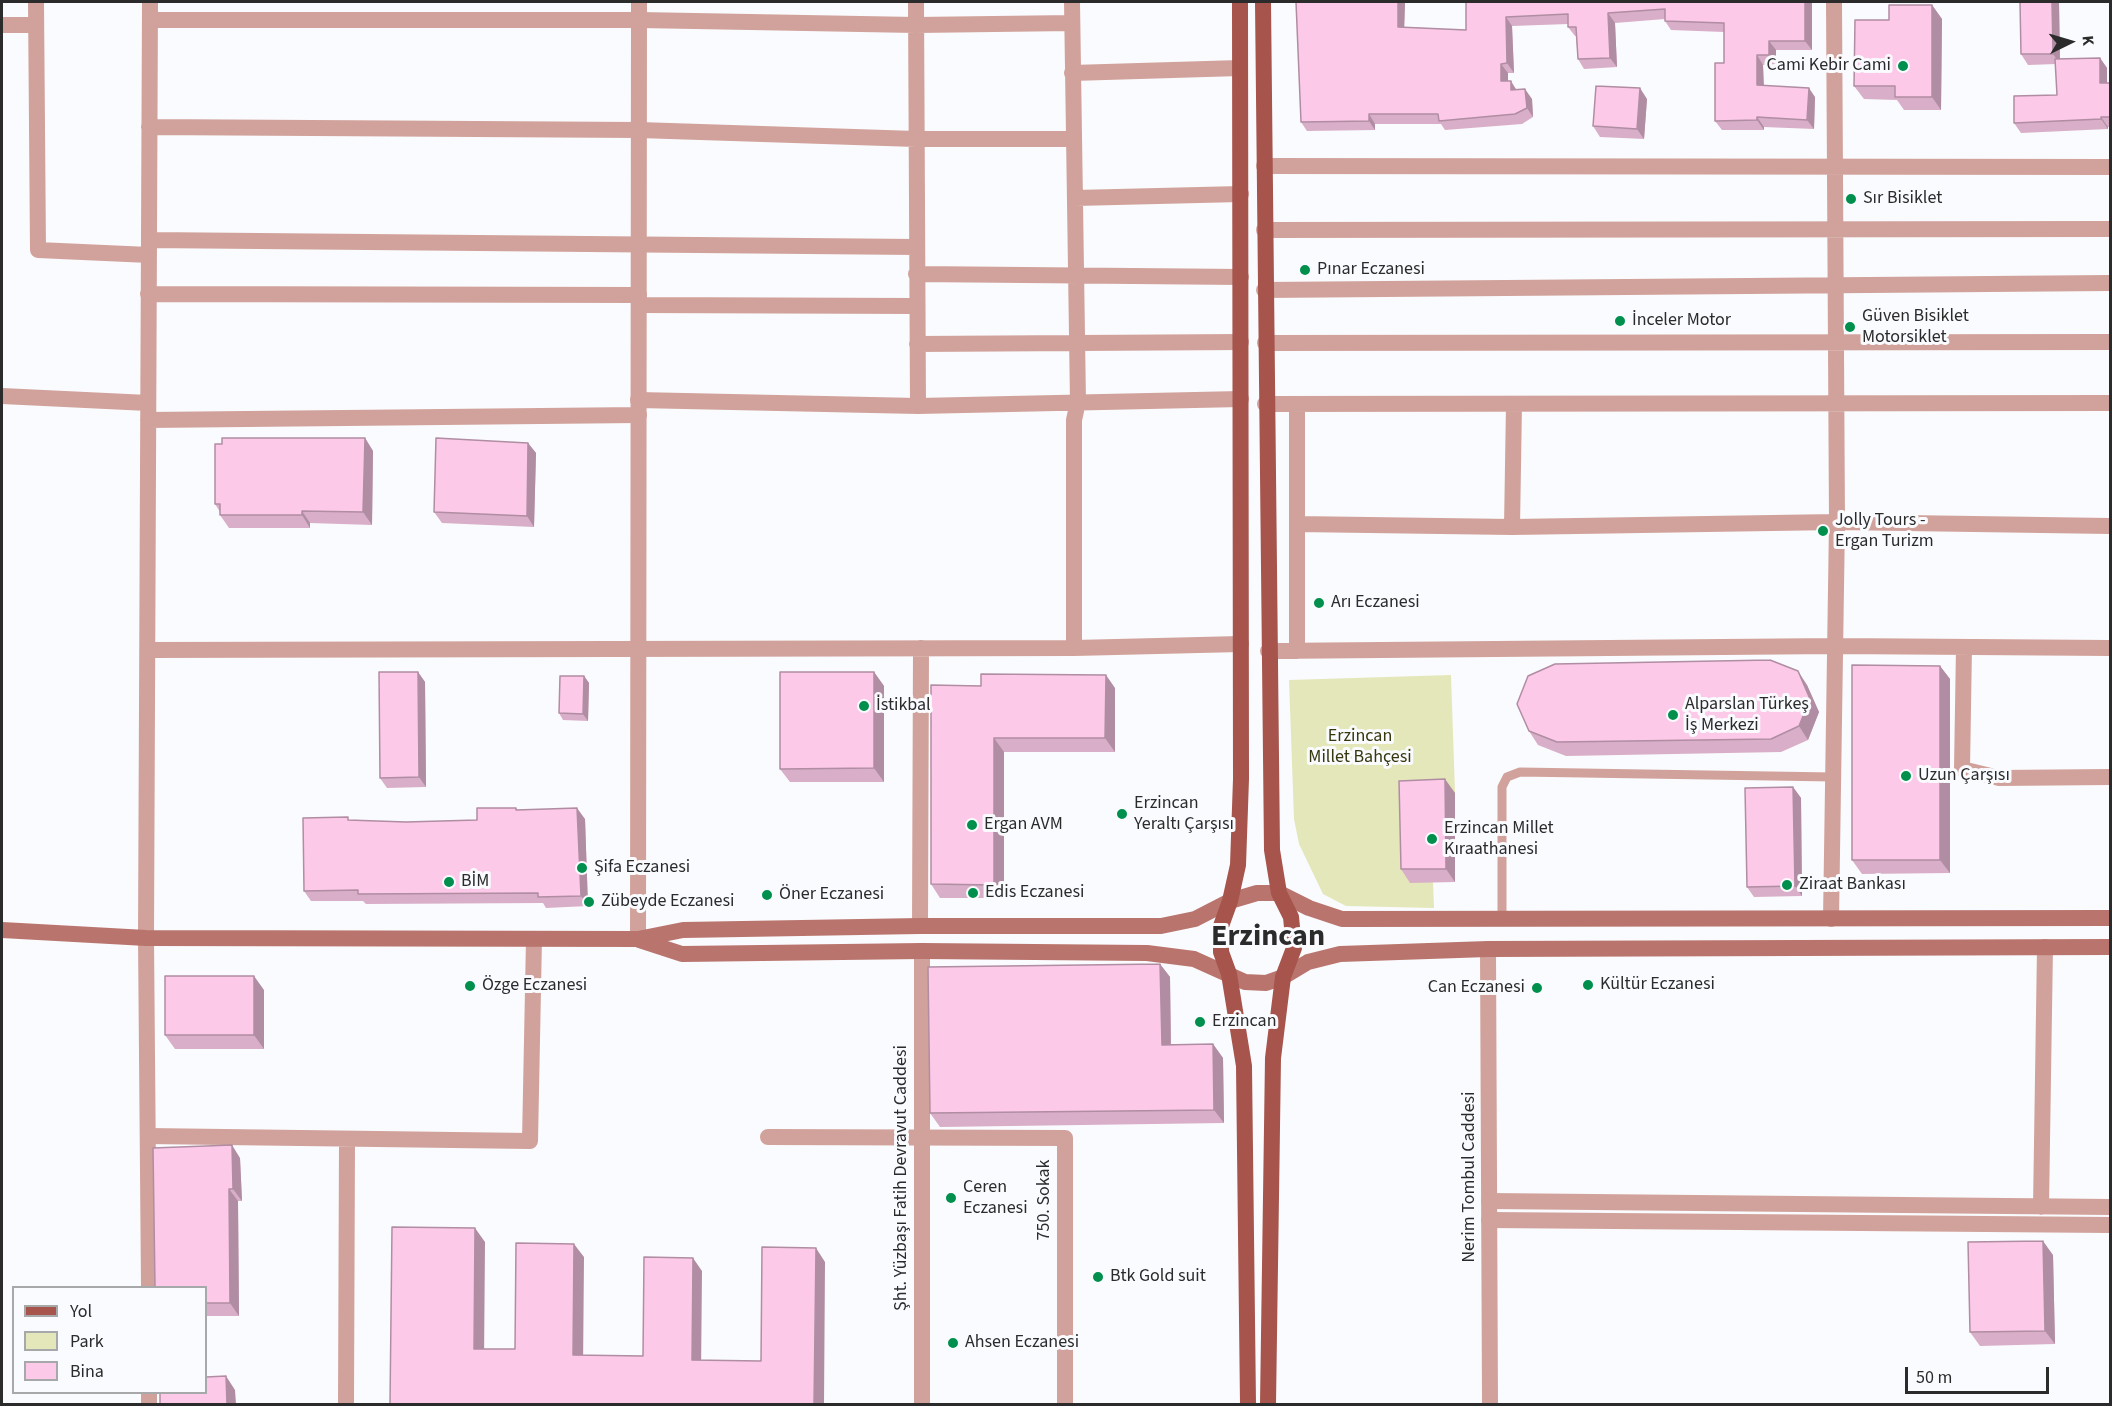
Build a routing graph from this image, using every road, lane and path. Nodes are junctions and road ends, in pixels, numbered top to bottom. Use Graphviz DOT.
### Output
graph roads {
  1 [pos="36,2"];
  2 [pos="150,2"];
  3 [pos="639,2"];
  4 [pos="916,2"];
  5 [pos="1072,2"];
  6 [pos="1240,2"];
  7 [pos="1263,2"];
  8 [pos="1834,2"];
  9 [pos="150,20"];
  10 [pos="639,20"];
  11 [pos="1072,23"];
  12 [pos="2,25"];
  13 [pos="36,25"];
  14 [pos="916,25"];
  15 [pos="1240,68"];
  16 [pos="1072,73"];
  17 [pos="149,127"];
  18 [pos="639,130"];
  19 [pos="916,139"];
  20 [pos="1074,139"];
  21 [pos="1264,166"];
  22 [pos="1835,167"];
  23 [pos="2110,167"];
  24 [pos="1241,194"];
  25 [pos="1075,198"];
  26 [pos="2110,229"];
  27 [pos="1264,230"];
  28 [pos="1835,230"];
  29 [pos="639,244"];
  30 [pos="149,247"];
  31 [pos="916,247"];
  32 [pos="916,274"];
  33 [pos="1076,277"];
  34 [pos="1241,277"];
  35 [pos="2110,283"];
  36 [pos="1836,284"];
  37 [pos="1264,290"];
  38 [pos="148,294"];
  39 [pos="639,300"];
  40 [pos="916,306"];
  41 [pos="1241,342"];
  42 [pos="1265,342"];
  43 [pos="1836,342"];
  44 [pos="2110,342"];
  45 [pos="1077,343"];
  46 [pos="917,344"];
  47 [pos="2,396"];
  48 [pos="1241,399"];
  49 [pos="1078,402"];
  50 [pos="148,403"];
  51 [pos="1836,403"];
  52 [pos="2110,403"];
  53 [pos="1265,404"];
  54 [pos="1297,404"];
  55 [pos="1514,404"];
  56 [pos="918,406"];
  57 [pos="638,407"];
  58 [pos="148,420"];
  59 [pos="1838,522"];
  60 [pos="1297,524"];
  61 [pos="2110,526"];
  62 [pos="1512,528"];
  63 [pos="1241,644"];
  64 [pos="1836,646"];
  65 [pos="638,647"];
  66 [pos="1964,647"];
  67 [pos="921,648"];
  68 [pos="1074,648"];
  69 [pos="2110,648"];
  70 [pos="148,650"];
  71 [pos="1268,651"];
  72 [pos="1297,651"];
  73 [pos="1833,777"];
  74 [pos="2110,777"];
  75 [pos="1280,893"];
  76 [pos="1230,901"];
  77 [pos="2110,918"];
  78 [pos="1502,919"];
  79 [pos="1831,919"];
  80 [pos="920,926"];
  81 [pos="2,930"];
  82 [pos="147,938"];
  83 [pos="534,939"];
  84 [pos="638,939"];
  85 [pos="2045,946"];
  86 [pos="2110,947"];
  87 [pos="1488,950"];
  88 [pos="922,951"];
  89 [pos="1229,974"];
  90 [pos="1283,977"];
  91 [pos="148,1137"];
  92 [pos="768,1137"];
  93 [pos="922,1138"];
  94 [pos="347,1140"];
  95 [pos="1489,1201"];
  96 [pos="2041,1206"];
  97 [pos="2110,1207"];
  98 [pos="1489,1220"];
  99 [pos="2110,1225"];
  100 [pos="149,1286"];
  101 [pos="346,1404"];
  102 [pos="922,1404"];
  103 [pos="1065,1404"];
  104 [pos="1248,1404"];
  105 [pos="1268,1404"];
  106 [pos="1490,1404"];
  1 -- 13 [label="street"];
  2 -- 9 [label="street"];
  3 -- 10 [label="street"];
  4 -- 14 [label="street"];
  5 -- 11 [label="street"];
  6 -- 15 [label="main road"];
  7 -- 21 [label="main road"];
  8 -- 22 [label="street"];
  9 -- 10 [label="street"];
  9 -- 17 [label="street"];
  10 -- 14 [label="street"];
  10 -- 18 [label="street"];
  11 -- 14 [label="street"];
  11 -- 16 [label="street"];
  12 -- 13 [label="street"];
  13 -- 30 [label="street"];
  14 -- 19 [label="street"];
  15 -- 16 [label="street"];
  15 -- 24 [label="main road"];
  16 -- 20 [label="street"];
  17 -- 18 [label="street"];
  17 -- 30 [label="street"];
  18 -- 19 [label="street"];
  18 -- 29 [label="street"];
  19 -- 20 [label="street"];
  19 -- 31 [label="street"];
  20 -- 25 [label="street"];
  21 -- 22 [label="street"];
  21 -- 27 [label="main road"];
  22 -- 23 [label="street"];
  22 -- 28 [label="street"];
  24 -- 25 [label="street"];
  24 -- 34 [label="main road"];
  25 -- 33 [label="street"];
  26 -- 28 [label="street"];
  27 -- 28 [label="street"];
  27 -- 37 [label="main road"];
  28 -- 36 [label="street"];
  29 -- 30 [label="street"];
  29 -- 31 [label="street"];
  29 -- 39 [label="street"];
  30 -- 38 [label="street"];
  31 -- 32 [label="street"];
  32 -- 33 [label="street"];
  32 -- 40 [label="street"];
  33 -- 34 [label="street"];
  33 -- 45 [label="street"];
  34 -- 41 [label="main road"];
  35 -- 36 [label="street"];
  36 -- 37 [label="street"];
  36 -- 43 [label="street"];
  37 -- 42 [label="main road"];
  38 -- 39 [label="street"];
  38 -- 50 [label="street"];
  39 -- 40 [label="street"];
  39 -- 57 [label="street"];
  40 -- 46 [label="street"];
  41 -- 45 [label="street"];
  41 -- 48 [label="main road"];
  42 -- 43 [label="street"];
  42 -- 53 [label="main road"];
  43 -- 44 [label="street"];
  43 -- 51 [label="street"];
  45 -- 46 [label="street"];
  45 -- 49 [label="street"];
  46 -- 56 [label="street"];
  47 -- 50 [label="street"];
  48 -- 49 [label="street"];
  48 -- 63 [label="main road"];
  49 -- 56 [label="street"];
  49 -- 68 [label="street"];
  50 -- 58 [label="street"];
  51 -- 52 [label="street"];
  51 -- 55 [label="street"];
  51 -- 59 [label="street"];
  53 -- 54 [label="street"];
  53 -- 71 [label="main road"];
  54 -- 55 [label="street"];
  54 -- 60 [label="street"];
  55 -- 62 [label="street"];
  56 -- 57 [label="street"];
  57 -- 58 [label="street"];
  57 -- 65 [label="street"];
  58 -- 70 [label="street"];
  59 -- 61 [label="street"];
  59 -- 62 [label="street"];
  59 -- 64 [label="street"];
  60 -- 62 [label="street"];
  60 -- 72 [label="street"];
  63 -- 68 [label="street"];
  63 -- 76 [label="main road"];
  64 -- 66 [label="street"];
  64 -- 72 [label="street"];
  64 -- 73 [label="street"];
  65 -- 67 [label="street"];
  65 -- 70 [label="street"];
  65 -- 84 [label="street"];
  66 -- 69 [label="street"];
  66 -- 74 [label="street"];
  67 -- 68 [label="street"];
  67 -- 80 [label="street"];
  70 -- 82 [label="street"];
  71 -- 72 [label="street"];
  71 -- 75 [label="main road"];
  73 -- 78 [label="lane"];
  73 -- 79 [label="street"];
  75 -- 76 [label="main road"];
  75 -- 78 [label="main road"];
  75 -- 90 [label="main road"];
  76 -- 80 [label="main road"];
  76 -- 89 [label="main road"];
  77 -- 79 [label="main road"];
  78 -- 79 [label="main road"];
  80 -- 84 [label="main road"];
  81 -- 82 [label="main road"];
  82 -- 83 [label="main road"];
  82 -- 91 [label="street"];
  83 -- 84 [label="main road"];
  83 -- 94 [label="street"];
  84 -- 88 [label="main road"];
  85 -- 86 [label="main road"];
  85 -- 87 [label="main road"];
  85 -- 96 [label="street"];
  87 -- 90 [label="main road"];
  87 -- 95 [label="street, Nerim Tombul Caddesi"];
  88 -- 89 [label="main road"];
  88 -- 93 [label="street, Şht. Yüzbaşı Fatih Devravut Caddesi"];
  89 -- 90 [label="main road"];
  89 -- 104 [label="main road"];
  90 -- 105 [label="main road"];
  91 -- 94 [label="street"];
  91 -- 100 [label="street"];
  92 -- 93 [label="street"];
  93 -- 102 [label="street, Şht. Yüzbaşı Fatih Devravut Caddesi"];
  93 -- 103 [label="street, 750. Sokak"];
  94 -- 101 [label="street"];
  95 -- 96 [label="street"];
  95 -- 98 [label="street, Nerim Tombul Caddesi"];
  96 -- 97 [label="street"];
  98 -- 99 [label="street"];
  98 -- 106 [label="street, Nerim Tombul Caddesi"];
}
